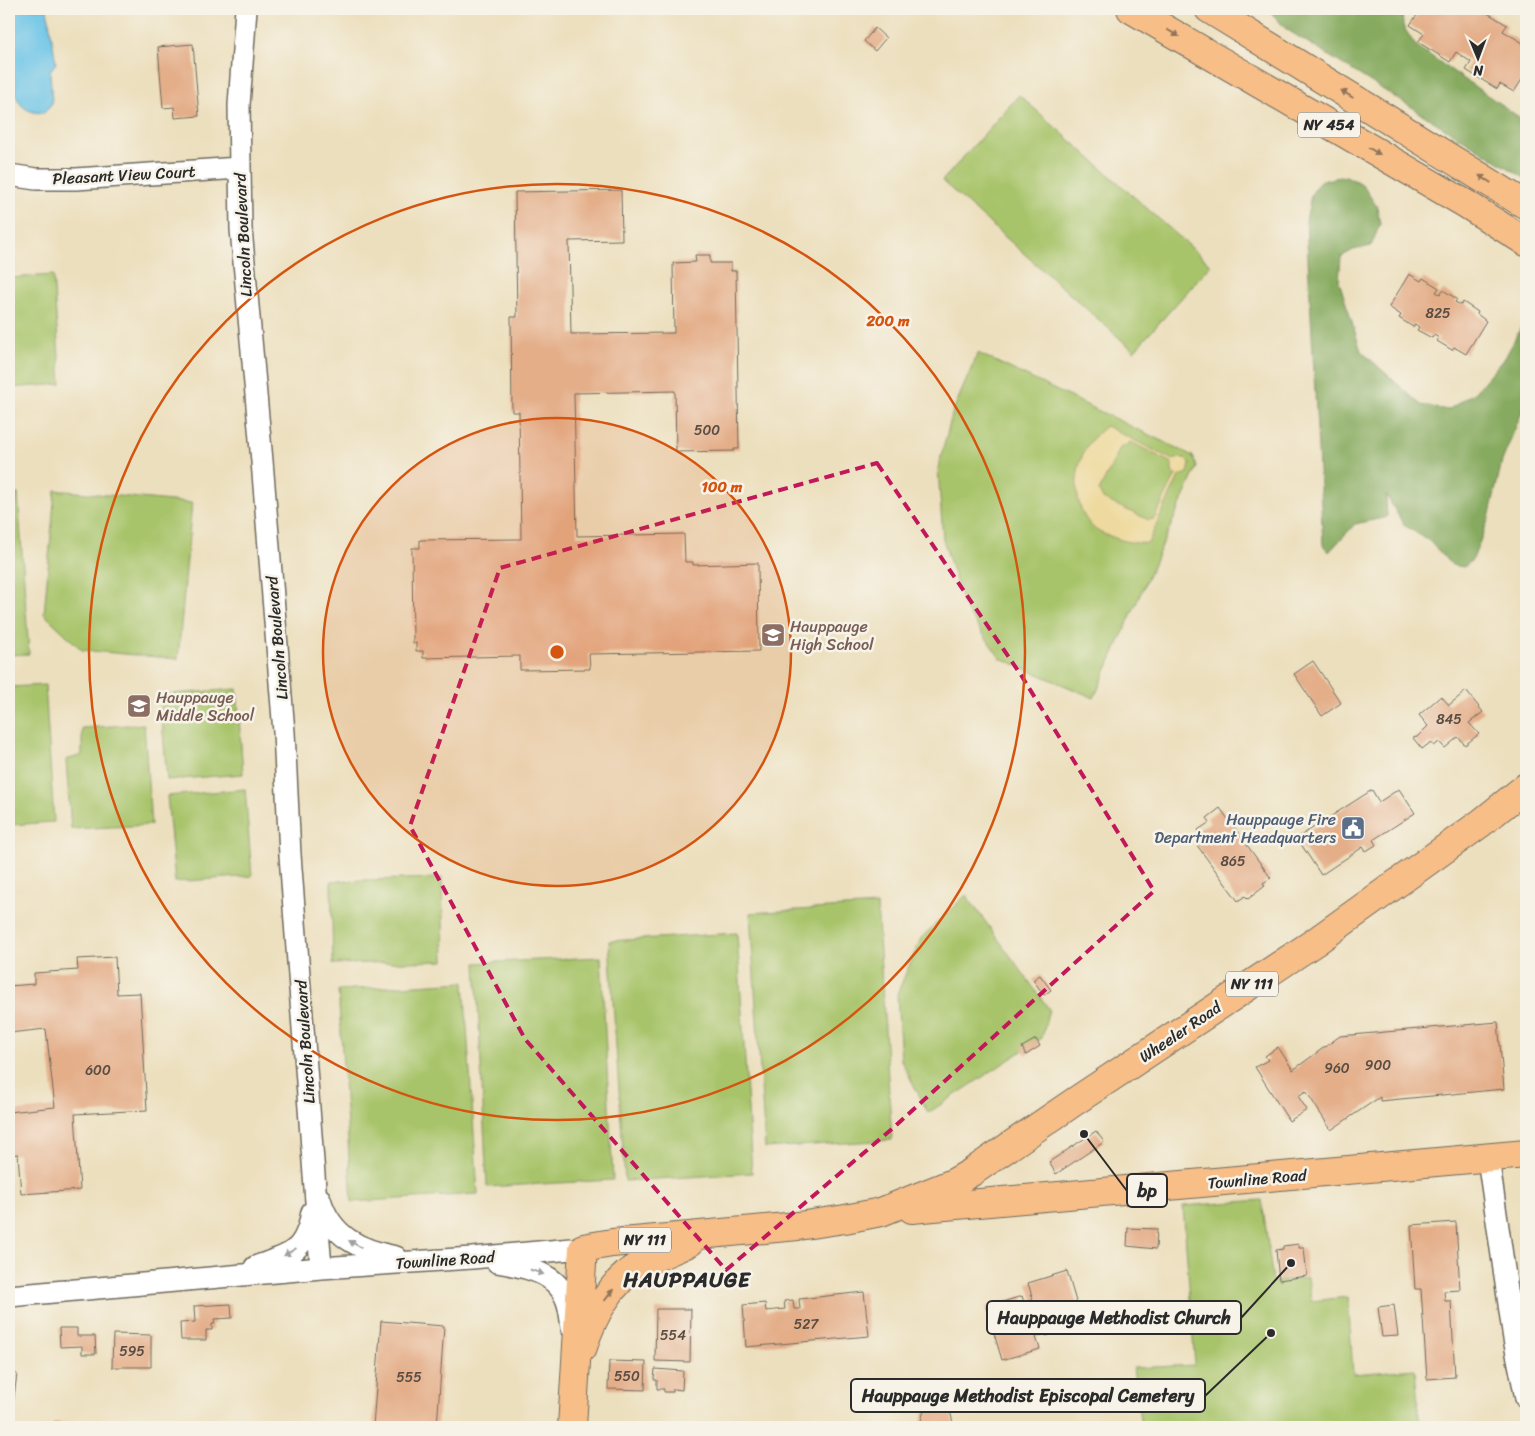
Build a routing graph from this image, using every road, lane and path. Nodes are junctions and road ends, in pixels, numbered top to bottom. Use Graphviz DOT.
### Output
graph roads {
  1 [pos="246,9"];
  2 [pos="1131,9"];
  3 [pos="1209,9"];
  4 [pos="239,168"];
  5 [pos="9,175"];
  6 [pos="1526,205"];
  7 [pos="1526,242"];
  8 [pos="1526,787"];
  9 [pos="1526,1154"];
  10 [pos="1488,1158"];
  11 [pos="314,1177"];
  12 [pos="962,1178"];
  13 [pos="987,1202"];
  14 [pos="881,1212"];
  15 [pos="707,1234"];
  16 [pos="583,1248"];
  17 [pos="472,1258"];
  18 [pos="418,1262"];
  19 [pos="322,1268"];
  20 [pos="229,1277"];
  21 [pos="9,1296"];
  22 [pos="576,1371"];
  23 [pos="1526,1398"];
  24 [pos="572,1427"];
  1 -- 4 [label="street, Lincoln Boulevard"];
  2 -- 7 [label="main road, NY 454, one-way"];
  6 -- 3 [label="main road, NY 454, one-way"];
  4 -- 5 [label="street, Pleasant View Court"];
  4 -- 11 [label="street, Lincoln Boulevard"];
  8 -- 12 [label="main road, Wheeler Road / NY 111"];
  9 -- 10 [label="main road, Townline Road"];
  10 -- 13 [label="main road, Townline Road"];
  10 -- 23 [label="street"];
  18 -- 11 [label="street, one-way"];
  11 -- 19 [label="street, Lincoln Boulevard"];
  11 -- 20 [label="street, one-way"];
  12 -- 13 [label="main road"];
  12 -- 14 [label="main road, Townline Road / NY 111"];
  13 -- 14 [label="main road, Townline Road"];
  14 -- 15 [label="main road, Townline Road / NY 111"];
  15 -- 16 [label="main road, Townline Road / NY 111"];
  22 -- 15 [label="main road, NY 111, one-way"];
  16 -- 17 [label="street, Townline Road"];
  16 -- 22 [label="main road, NY 111"];
  17 -- 18 [label="street, Townline Road"];
  17 -- 22 [label="street, one-way"];
  18 -- 19 [label="street, Townline Road"];
  19 -- 20 [label="street, Townline Road"];
  20 -- 21 [label="street, Townline Road"];
  22 -- 24 [label="main road, NY 111"];
}
